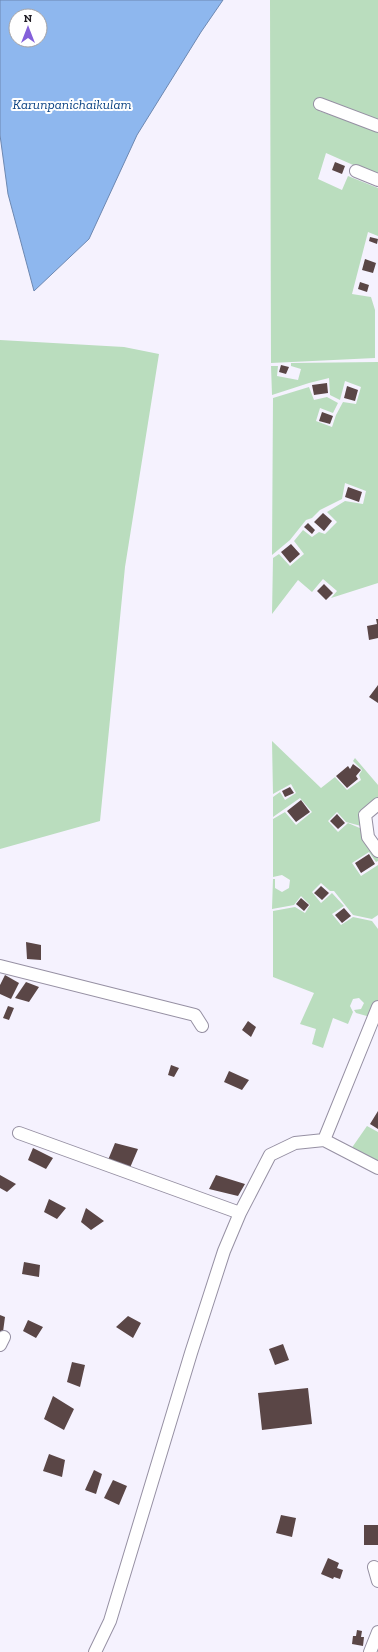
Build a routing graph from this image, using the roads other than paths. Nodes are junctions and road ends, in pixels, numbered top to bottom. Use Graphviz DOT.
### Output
graph roads {
  1 [pos="320,104"];
  2 [pos="378,126"];
  3 [pos="356,171"];
  4 [pos="378,180"];
  5 [pos="378,804"];
  6 [pos="378,851"];
  7 [pos="0,966"];
  8 [pos="378,1007"];
  9 [pos="202,1026"];
  10 [pos="18,1133"];
  11 [pos="324,1140"];
  12 [pos="378,1168"];
  13 [pos="240,1214"];
  14 [pos="374,1567"];
  15 [pos="378,1581"];
  16 [pos="378,1632"];
  17 [pos="95,1652"];
  18 [pos="370,1652"];
  1 -- 2 [label="street"];
  3 -- 4 [label="street"];
  5 -- 6 [label="street"];
  7 -- 9 [label="street"];
  8 -- 11 [label="street"];
  10 -- 13 [label="street"];
  11 -- 12 [label="street"];
  11 -- 13 [label="street"];
  13 -- 17 [label="street"];
  14 -- 15 [label="street"];
  16 -- 18 [label="street"];
}
